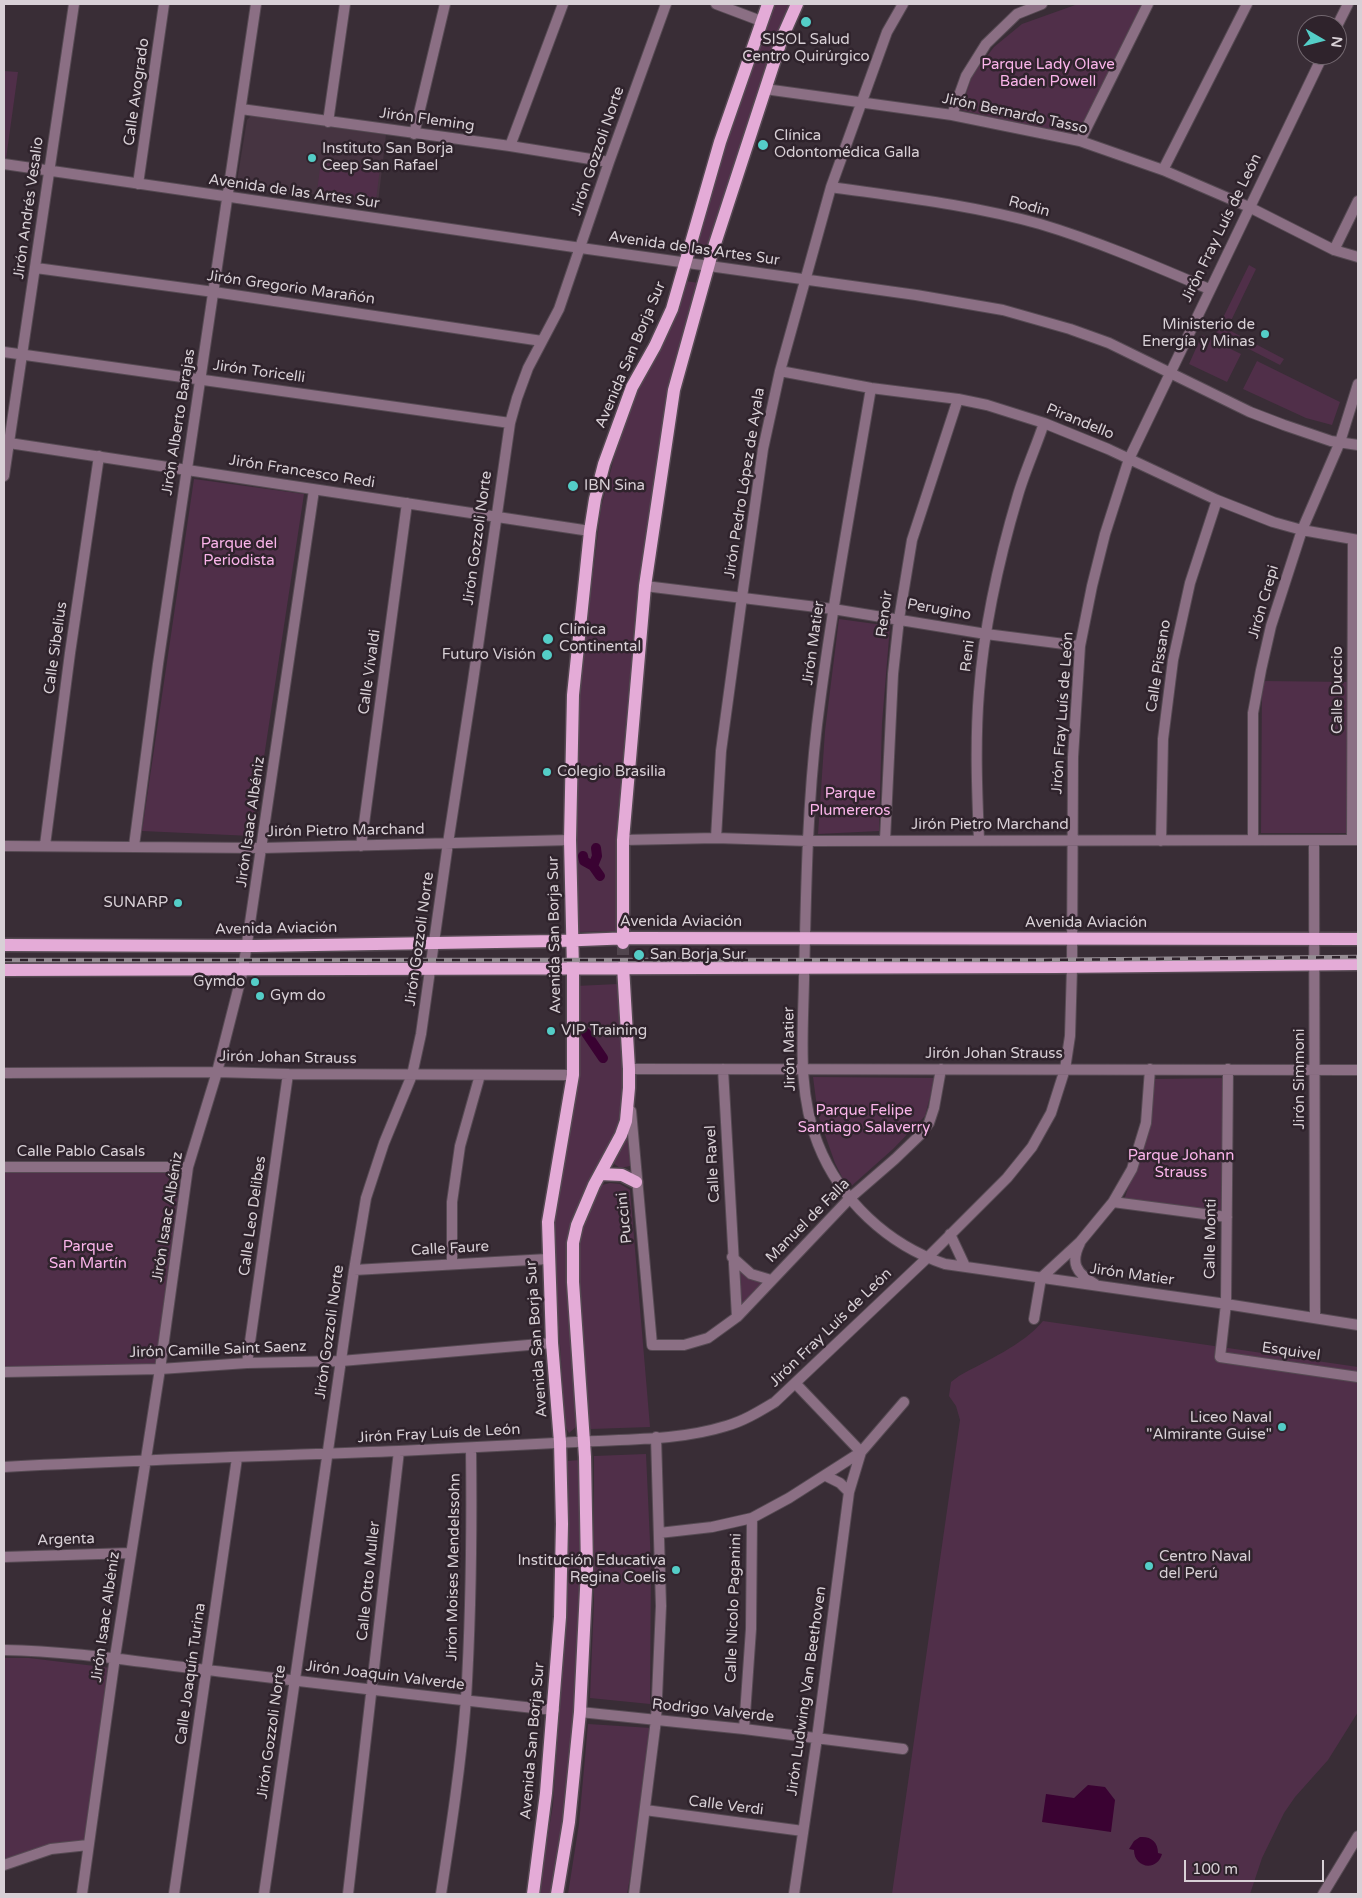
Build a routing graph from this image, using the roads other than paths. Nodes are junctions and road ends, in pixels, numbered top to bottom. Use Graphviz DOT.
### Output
graph roads {
  1 [pos="74,4"];
  2 [pos="164,4"];
  3 [pos="256,4"];
  4 [pos="345,4"];
  5 [pos="445,4"];
  6 [pos="563,4"];
  7 [pos="666,4"];
  8 [pos="716,4"];
  9 [pos="768,4"];
  10 [pos="796,4"];
  11 [pos="902,4"];
  12 [pos="1042,4"];
  13 [pos="1148,4"];
  14 [pos="1247,4"];
  15 [pos="761,21"];
  16 [pos="1318,65"];
  17 [pos="765,89"];
  18 [pos="860,102"];
  19 [pos="241,109"];
  20 [pos="952,115"];
  21 [pos="328,122"];
  22 [pos="414,134"];
  23 [pos="1080,142"];
  24 [pos="510,146"];
  25 [pos="609,162"];
  26 [pos="4,164"];
  27 [pos="1163,170"];
  28 [pos="50,171"];
  29 [pos="138,184"];
  30 [pos="831,186"];
  31 [pos="227,197"];
  32 [pos="1358,201"];
  33 [pos="1249,207"];
  34 [pos="581,248"];
  35 [pos="1334,250"];
  36 [pos="1358,257"];
  37 [pos="685,263"];
  38 [pos="709,265"];
  39 [pos="36,268"];
  40 [pos="805,279"];
  41 [pos="1210,289"];
  42 [pos="214,292"];
  43 [pos="542,341"];
  44 [pos="4,352"];
  45 [pos="22,355"];
  46 [pos="780,371"];
  47 [pos="1170,372"];
  48 [pos="201,379"];
  49 [pos="1358,384"];
  50 [pos="871,388"];
  51 [pos="958,399"];
  52 [pos="510,423"];
  53 [pos="1044,423"];
  54 [pos="1340,442"];
  55 [pos="9,444"];
  56 [pos="1358,445"];
  57 [pos="99,456"];
  58 [pos="1129,459"];
  59 [pos="186,469"];
  60 [pos="4,476"];
  61 [pos="314,490"];
  62 [pos="1217,500"];
  63 [pos="407,503"];
  64 [pos="496,517"];
  65 [pos="1302,530"];
  66 [pos="590,531"];
  67 [pos="1356,540"];
  68 [pos="644,586"];
  69 [pos="742,597"];
  70 [pos="833,609"];
  71 [pos="899,618"];
  72 [pos="986,634"];
  73 [pos="1080,646"];
  74 [pos="716,838"];
  75 [pos="570,840"];
  76 [pos="623,840"];
  77 [pos="885,840"];
  78 [pos="979,840"];
  79 [pos="1072,840"];
  80 [pos="1253,840"];
  81 [pos="1355,840"];
  82 [pos="808,841"];
  83 [pos="1161,841"];
  84 [pos="1314,841"];
  85 [pos="448,843"];
  86 [pos="4,846"];
  87 [pos="45,846"];
  88 [pos="134,846"];
  89 [pos="362,846"];
  90 [pos="262,848"];
  91 [pos="805,938"];
  92 [pos="1315,939"];
  93 [pos="1358,939"];
  94 [pos="572,940"];
  95 [pos="1072,940"];
  96 [pos="623,941"];
  97 [pos="434,943"];
  98 [pos="4,945"];
  99 [pos="248,946"];
  100 [pos="1314,964"];
  101 [pos="1358,964"];
  102 [pos="623,967"];
  103 [pos="1072,967"];
  104 [pos="804,968"];
  105 [pos="573,969"];
  106 [pos="4,970"];
  107 [pos="243,970"];
  108 [pos="431,970"];
  109 [pos="629,1069"];
  110 [pos="723,1069"];
  111 [pos="941,1069"];
  112 [pos="1065,1069"];
  113 [pos="1150,1069"];
  114 [pos="803,1070"];
  115 [pos="1228,1070"];
  116 [pos="1315,1070"];
  117 [pos="1358,1070"];
  118 [pos="217,1072"];
  119 [pos="4,1073"];
  120 [pos="288,1074"];
  121 [pos="412,1075"];
  122 [pos="480,1075"];
  123 [pos="572,1076"];
  124 [pos="630,1088"];
  125 [pos="4,1167"];
  126 [pos="188,1167"];
  127 [pos="600,1174"];
  128 [pos="636,1182"];
  129 [pos="850,1198"];
  130 [pos="1113,1202"];
  131 [pos="1227,1218"];
  132 [pos="950,1234"];
  133 [pos="1080,1242"];
  134 [pos="732,1257"];
  135 [pos="926,1258"];
  136 [pos="548,1260"];
  137 [pos="452,1264"];
  138 [pos="965,1266"];
  139 [pos="354,1270"];
  140 [pos="1040,1278"];
  141 [pos="772,1280"];
  142 [pos="1100,1286"];
  143 [pos="1226,1304"];
  144 [pos="737,1317"];
  145 [pos="1315,1318"];
  146 [pos="1034,1319"];
  147 [pos="1358,1325"];
  148 [pos="552,1344"];
  149 [pos="652,1345"];
  150 [pos="1220,1352"];
  151 [pos="341,1361"];
  152 [pos="247,1363"];
  153 [pos="160,1368"];
  154 [pos="4,1372"];
  155 [pos="1358,1377"];
  156 [pos="796,1384"];
  157 [pos="904,1402"];
  158 [pos="656,1438"];
  159 [pos="584,1441"];
  160 [pos="560,1442"];
  161 [pos="471,1448"];
  162 [pos="399,1451"];
  163 [pos="861,1452"];
  164 [pos="328,1454"];
  165 [pos="238,1458"];
  166 [pos="146,1459"];
  167 [pos="4,1466"];
  168 [pos="826,1476"];
  169 [pos="849,1492"];
  170 [pos="752,1518"];
  171 [pos="659,1533"];
  172 [pos="130,1553"];
  173 [pos="4,1557"];
  174 [pos="4,1650"];
  175 [pos="115,1657"];
  176 [pos="206,1670"];
  177 [pos="295,1680"];
  178 [pos="372,1690"];
  179 [pos="465,1701"];
  180 [pos="554,1710"];
  181 [pos="580,1712"];
  182 [pos="656,1720"];
  183 [pos="744,1729"];
  184 [pos="817,1738"];
  185 [pos="903,1749"];
  186 [pos="645,1810"];
  187 [pos="803,1831"];
  188 [pos="1358,1836"];
  189 [pos="88,1845"];
  190 [pos="4,1865"];
  191 [pos="82,1894"];
  192 [pos="174,1894"];
  193 [pos="264,1894"];
  194 [pos="348,1894"];
  195 [pos="441,1894"];
  196 [pos="533,1894"];
  197 [pos="557,1894"];
  198 [pos="634,1894"];
  199 [pos="794,1894"];
  200 [pos="1323,1894"];
  1 -- 28 [label="street, Jirón Andrés Vesalio"];
  2 -- 29 [label="street, Calle Avogrado"];
  3 -- 19 [label="street, Jirón Alberto Barajas"];
  4 -- 21 [label="street"];
  5 -- 22 [label="street"];
  6 -- 24 [label="street"];
  7 -- 25 [label="street, Jirón Gozzoli Norte"];
  8 -- 15 [label="street"];
  9 -- 15 [label="main road, Avenida San Borja Sur"];
  10 -- 17 [label="main road"];
  11 -- 18 [label="street, Jirón Pedro López de Ayala"];
  12 -- 20 [label="street"];
  13 -- 23 [label="street"];
  14 -- 27 [label="street"];
  15 -- 37 [label="main road, Avenida San Borja Sur"];
  16 -- 33 [label="street, Jirón Fray Luís de León"];
  17 -- 18 [label="street, Jirón Bernardo Tasso"];
  17 -- 38 [label="main road"];
  18 -- 20 [label="street, Jirón Bernardo Tasso"];
  18 -- 30 [label="street, Jirón Pedro López de Ayala"];
  19 -- 21 [label="street, Jirón Fleming"];
  19 -- 31 [label="street, Jirón Alberto Barajas"];
  20 -- 23 [label="street, Jirón Bernardo Tasso"];
  21 -- 22 [label="street, Jirón Fleming"];
  22 -- 24 [label="street, Jirón Fleming"];
  23 -- 27 [label="street, Jirón Bernardo Tasso"];
  24 -- 25 [label="street, Jirón Fleming"];
  25 -- 34 [label="street, Jirón Gozzoli Norte"];
  26 -- 28 [label="street, Avenida de las Artes Sur"];
  27 -- 33 [label="street, Jirón Bernardo Tasso"];
  28 -- 29 [label="street, Avenida de las Artes Sur"];
  28 -- 39 [label="street, Jirón Andrés Vesalio"];
  29 -- 31 [label="street, Avenida de las Artes Sur"];
  30 -- 40 [label="street, Jirón Pedro López de Ayala"];
  30 -- 41 [label="street, Rodin"];
  31 -- 34 [label="street, Avenida de las Artes Sur"];
  31 -- 42 [label="street, Jirón Alberto Barajas"];
  32 -- 35 [label="street"];
  33 -- 35 [label="street, Jirón Bernardo Tasso"];
  33 -- 41 [label="street, Jirón Fray Luís de León"];
  34 -- 37 [label="street, Avenida de las Artes Sur"];
  34 -- 43 [label="street, Jirón Gozzoli Norte"];
  35 -- 36 [label="street, Jirón Bernardo Tasso"];
  37 -- 38 [label="street, Avenida de las Artes Sur"];
  37 -- 66 [label="main road, Avenida San Borja Sur"];
  38 -- 40 [label="street, Avenida de las Artes Sur"];
  38 -- 68 [label="main road"];
  39 -- 42 [label="street, Jirón Gregorio Marañón"];
  39 -- 45 [label="street, Jirón Andrés Vesalio"];
  40 -- 46 [label="street, Jirón Pedro López de Ayala"];
  40 -- 47 [label="street, Avenida de las Artes Sur"];
  41 -- 47 [label="street, Jirón Fray Luís de León"];
  42 -- 43 [label="street, Jirón Gregorio Marañón"];
  42 -- 48 [label="street, Jirón Alberto Barajas"];
  43 -- 52 [label="street, Jirón Gozzoli Norte"];
  44 -- 45 [label="street, Jirón Toricelli"];
  45 -- 48 [label="street, Jirón Toricelli"];
  45 -- 55 [label="street, Jirón Andrés Vesalio"];
  46 -- 50 [label="street, Pirandello"];
  46 -- 69 [label="street, Jirón Pedro López de Ayala"];
  47 -- 54 [label="street, Avenida de las Artes Sur"];
  47 -- 58 [label="street, Jirón Fray Luís de León"];
  48 -- 52 [label="street, Jirón Toricelli"];
  48 -- 59 [label="street, Jirón Alberto Barajas"];
  49 -- 54 [label="street, Jirón Crepi"];
  50 -- 51 [label="street, Pirandello"];
  50 -- 70 [label="street, Jirón Matier"];
  51 -- 53 [label="street, Pirandello"];
  51 -- 71 [label="street, Renoir"];
  52 -- 64 [label="street, Jirón Gozzoli Norte"];
  53 -- 58 [label="street, Pirandello"];
  53 -- 72 [label="street, Reni"];
  54 -- 56 [label="street, Avenida de las Artes Sur"];
  54 -- 65 [label="street, Jirón Crepi"];
  55 -- 57 [label="street, Jirón Francesco Redi"];
  55 -- 60 [label="street, Jirón Andrés Vesalio"];
  57 -- 59 [label="street, Jirón Francesco Redi"];
  57 -- 87 [label="street, Calle Sibelius"];
  58 -- 62 [label="street, Pirandello"];
  58 -- 73 [label="street, Jirón Fray Luís de León"];
  59 -- 61 [label="street, Jirón Francesco Redi"];
  59 -- 88 [label="street, Jirón Alberto Barajas"];
  61 -- 63 [label="street, Jirón Francesco Redi"];
  61 -- 90 [label="street, Jirón Isaac Albéniz"];
  62 -- 65 [label="street, Pirandello"];
  62 -- 83 [label="street, Calle Pissano"];
  63 -- 64 [label="street, Jirón Francesco Redi"];
  63 -- 89 [label="street, Calle Vivaldi"];
  64 -- 66 [label="street, Jirón Francesco Redi"];
  64 -- 85 [label="street, Jirón Gozzoli Norte"];
  65 -- 67 [label="street, Pirandello"];
  65 -- 80 [label="street, Jirón Crepi"];
  66 -- 75 [label="main road, Avenida San Borja Sur"];
  67 -- 81 [label="street, Calle Duccio"];
  68 -- 69 [label="street, Perugino"];
  68 -- 76 [label="main road"];
  69 -- 70 [label="street, Perugino"];
  69 -- 74 [label="street, Jirón Pedro López de Ayala"];
  70 -- 71 [label="street, Perugino"];
  70 -- 82 [label="street, Jirón Matier"];
  71 -- 72 [label="street, Perugino"];
  71 -- 77 [label="street, Renoir"];
  72 -- 73 [label="street, Perugino"];
  72 -- 78 [label="street, Reni"];
  73 -- 79 [label="street, Jirón Fray Luís de León"];
  74 -- 76 [label="street, Jirón Pietro Marchand"];
  74 -- 82 [label="street, Jirón Pietro Marchand"];
  75 -- 85 [label="street, Jirón Pietro Marchand"];
  75 -- 94 [label="main road, Avenida San Borja Sur"];
  76 -- 96 [label="main road"];
  77 -- 78 [label="street, Jirón Pietro Marchand"];
  77 -- 82 [label="street, Jirón Pietro Marchand"];
  78 -- 79 [label="street, Jirón Pietro Marchand"];
  79 -- 83 [label="street, Jirón Pietro Marchand"];
  79 -- 95 [label="street, Jirón Fray Luís de León"];
  80 -- 83 [label="street, Jirón Pietro Marchand"];
  80 -- 84 [label="street, Jirón Pietro Marchand"];
  81 -- 84 [label="street, Jirón Pietro Marchand"];
  82 -- 91 [label="street, Jirón Matier"];
  84 -- 92 [label="street, Jirón Simmoni"];
  85 -- 89 [label="street, Jirón Pietro Marchand"];
  85 -- 97 [label="street, Jirón Gozzoli Norte"];
  86 -- 87 [label="street, Jirón Pietro Marchand"];
  87 -- 88 [label="street, Jirón Pietro Marchand"];
  88 -- 90 [label="street, Jirón Pietro Marchand"];
  89 -- 90 [label="street, Jirón Pietro Marchand"];
  90 -- 99 [label="street, Jirón Isaac Albéniz"];
  91 -- 95 [label="main road, Avenida Aviación"];
  91 -- 96 [label="main road, Avenida Aviación"];
  91 -- 104 [label="street, Jirón Matier"];
  92 -- 93 [label="main road, Avenida Aviación"];
  92 -- 95 [label="main road, Avenida Aviación"];
  92 -- 100 [label="street, Jirón Simmoni"];
  94 -- 96 [label="main road, Avenida Aviación"];
  94 -- 97 [label="main road, Avenida Aviación"];
  94 -- 105 [label="main road, Avenida San Borja Sur"];
  95 -- 103 [label="street, Jirón Fray Luís de León"];
  97 -- 99 [label="main road, Avenida Aviación"];
  97 -- 108 [label="street, Jirón Gozzoli Norte"];
  98 -- 99 [label="main road, Avenida Aviación"];
  99 -- 107 [label="street, Jirón Isaac Albéniz"];
  100 -- 101 [label="main road"];
  100 -- 103 [label="main road"];
  100 -- 116 [label="street, Jirón Simmoni"];
  102 -- 104 [label="main road"];
  102 -- 105 [label="main road"];
  102 -- 109 [label="main road"];
  103 -- 104 [label="main road"];
  103 -- 112 [label="street, Jirón Fray Luís de León"];
  104 -- 114 [label="street, Jirón Matier"];
  105 -- 108 [label="main road"];
  105 -- 123 [label="main road, Avenida San Borja Sur"];
  106 -- 107 [label="main road"];
  107 -- 108 [label="main road"];
  107 -- 118 [label="street, Jirón Isaac Albéniz"];
  108 -- 121 [label="street, Jirón Gozzoli Norte"];
  109 -- 110 [label="street, Jirón Johan Strauss"];
  109 -- 124 [label="main road"];
  110 -- 114 [label="street, Jirón Johan Strauss"];
  110 -- 134 [label="street, Calle Ravel"];
  111 -- 112 [label="street, Jirón Johan Strauss"];
  111 -- 114 [label="street, Jirón Johan Strauss"];
  111 -- 129 [label="street, Manuel de Falla"];
  112 -- 113 [label="street, Jirón Johan Strauss"];
  112 -- 132 [label="street, Jirón Fray Luís de León"];
  113 -- 115 [label="street, Jirón Johan Strauss"];
  113 -- 130 [label="street"];
  114 -- 129 [label="street, Jirón Matier"];
  115 -- 116 [label="street, Jirón Johan Strauss"];
  115 -- 131 [label="street, Calle Monti"];
  116 -- 117 [label="street, Jirón Johan Strauss"];
  116 -- 145 [label="street, Jirón Simmoni"];
  118 -- 119 [label="street, Jirón Johan Strauss"];
  118 -- 120 [label="street, Jirón Johan Strauss"];
  118 -- 126 [label="street, Jirón Isaac Albéniz"];
  120 -- 121 [label="street, Jirón Johan Strauss"];
  120 -- 152 [label="street, Calle Leo Delibes"];
  121 -- 122 [label="street, Jirón Johan Strauss"];
  121 -- 139 [label="street, Jirón Gozzoli Norte"];
  122 -- 123 [label="street, Jirón Johan Strauss"];
  122 -- 137 [label="street"];
  123 -- 136 [label="main road, Avenida San Borja Sur"];
  124 -- 127 [label="main road"];
  124 -- 128 [label="street, Puccini"];
  125 -- 126 [label="street, Calle Pablo Casals"];
  126 -- 153 [label="street, Jirón Isaac Albéniz"];
  127 -- 128 [label="main road"];
  127 -- 159 [label="main road"];
  128 -- 149 [label="street, Puccini"];
  129 -- 135 [label="street, Jirón Matier"];
  129 -- 141 [label="street, Manuel de Falla"];
  130 -- 131 [label="street"];
  130 -- 133 [label="street"];
  131 -- 143 [label="street, Calle Monti"];
  132 -- 135 [label="street, Jirón Fray Luís de León"];
  132 -- 138 [label="street"];
  133 -- 140 [label="street"];
  133 -- 142 [label="street"];
  134 -- 141 [label="street"];
  134 -- 144 [label="street, Calle Ravel"];
  135 -- 138 [label="street, Jirón Matier"];
  135 -- 156 [label="street, Jirón Fray Luís de León"];
  136 -- 137 [label="street, Calle Faure"];
  136 -- 148 [label="main road, Avenida San Borja Sur"];
  137 -- 139 [label="street, Calle Faure"];
  138 -- 140 [label="street, Jirón Matier"];
  139 -- 151 [label="street, Jirón Gozzoli Norte"];
  140 -- 142 [label="street, Jirón Matier"];
  140 -- 146 [label="street"];
  141 -- 144 [label="street, Manuel de Falla"];
  142 -- 143 [label="street, Jirón Matier"];
  143 -- 145 [label="street, Jirón Matier"];
  143 -- 150 [label="street, Calle Monti"];
  144 -- 149 [label="street, Manuel de Falla"];
  145 -- 147 [label="street, Jirón Matier"];
  148 -- 151 [label="street, Jirón Camille Saint Saenz"];
  148 -- 160 [label="main road, Avenida San Borja Sur"];
  150 -- 155 [label="street, Esquivel"];
  151 -- 152 [label="street, Jirón Camille Saint Saenz"];
  151 -- 164 [label="street, Jirón Gozzoli Norte"];
  152 -- 153 [label="street, Jirón Camille Saint Saenz"];
  153 -- 154 [label="street, Jirón Camille Saint Saenz"];
  153 -- 166 [label="street, Jirón Isaac Albéniz"];
  156 -- 158 [label="street, Jirón Fray Luís de León"];
  156 -- 163 [label="street"];
  157 -- 163 [label="street"];
  158 -- 159 [label="street, Jirón Fray Luís de León"];
  158 -- 171 [label="street"];
  159 -- 160 [label="street, Jirón Fray Luís de León"];
  159 -- 181 [label="main road"];
  160 -- 161 [label="street, Jirón Fray Luís de León"];
  160 -- 180 [label="main road, Avenida San Borja Sur"];
  161 -- 162 [label="street, Jirón Fray Luís de León"];
  161 -- 179 [label="street, Jirón Moises Mendelssohn"];
  162 -- 164 [label="street, Jirón Fray Luís de León"];
  162 -- 178 [label="street, Calle Otto Muller"];
  163 -- 168 [label="street"];
  163 -- 169 [label="street, Jirón Ludwing Van Beethoven"];
  164 -- 165 [label="street, Jirón Fray Luís de León"];
  164 -- 177 [label="street, Jirón Gozzoli Norte"];
  165 -- 166 [label="street, Jirón Fray Luís de León"];
  165 -- 176 [label="street, Calle Joaquín Turina"];
  166 -- 167 [label="street, Jirón Fray Luís de León"];
  166 -- 172 [label="street, Jirón Isaac Albéniz"];
  168 -- 169 [label="street"];
  168 -- 170 [label="street"];
  169 -- 184 [label="street, Jirón Ludwing Van Beethoven"];
  170 -- 171 [label="street"];
  170 -- 183 [label="street, Calle Nicolo Paganini"];
  171 -- 182 [label="street"];
  172 -- 173 [label="street, Argenta"];
  172 -- 175 [label="street, Jirón Isaac Albéniz"];
  174 -- 175 [label="street, Jirón Joaquin Valverde"];
  175 -- 176 [label="street, Jirón Joaquin Valverde"];
  175 -- 189 [label="street, Jirón Isaac Albéniz"];
  176 -- 177 [label="street, Jirón Joaquin Valverde"];
  176 -- 192 [label="street, Calle Joaquín Turina"];
  177 -- 178 [label="street, Jirón Joaquin Valverde"];
  177 -- 193 [label="street, Jirón Gozzoli Norte"];
  178 -- 179 [label="street, Jirón Joaquin Valverde"];
  178 -- 194 [label="street, Calle Otto Muller"];
  179 -- 180 [label="street, Jirón Joaquin Valverde"];
  179 -- 195 [label="street, Jirón Moises Mendelssohn"];
  180 -- 196 [label="main road, Avenida San Borja Sur"];
  181 -- 182 [label="street, Rodrigo Valverde"];
  181 -- 197 [label="main road"];
  182 -- 183 [label="street, Rodrigo Valverde"];
  182 -- 186 [label="street"];
  183 -- 184 [label="street, Rodrigo Valverde"];
  184 -- 185 [label="street, Rodrigo Valverde"];
  184 -- 187 [label="street, Jirón Ludwing Van Beethoven"];
  186 -- 187 [label="street, Calle Verdi"];
  186 -- 198 [label="street"];
  187 -- 199 [label="street, Jirón Ludwing Van Beethoven"];
  188 -- 200 [label="street"];
  189 -- 190 [label="street"];
  189 -- 191 [label="street, Jirón Isaac Albéniz"];
}
